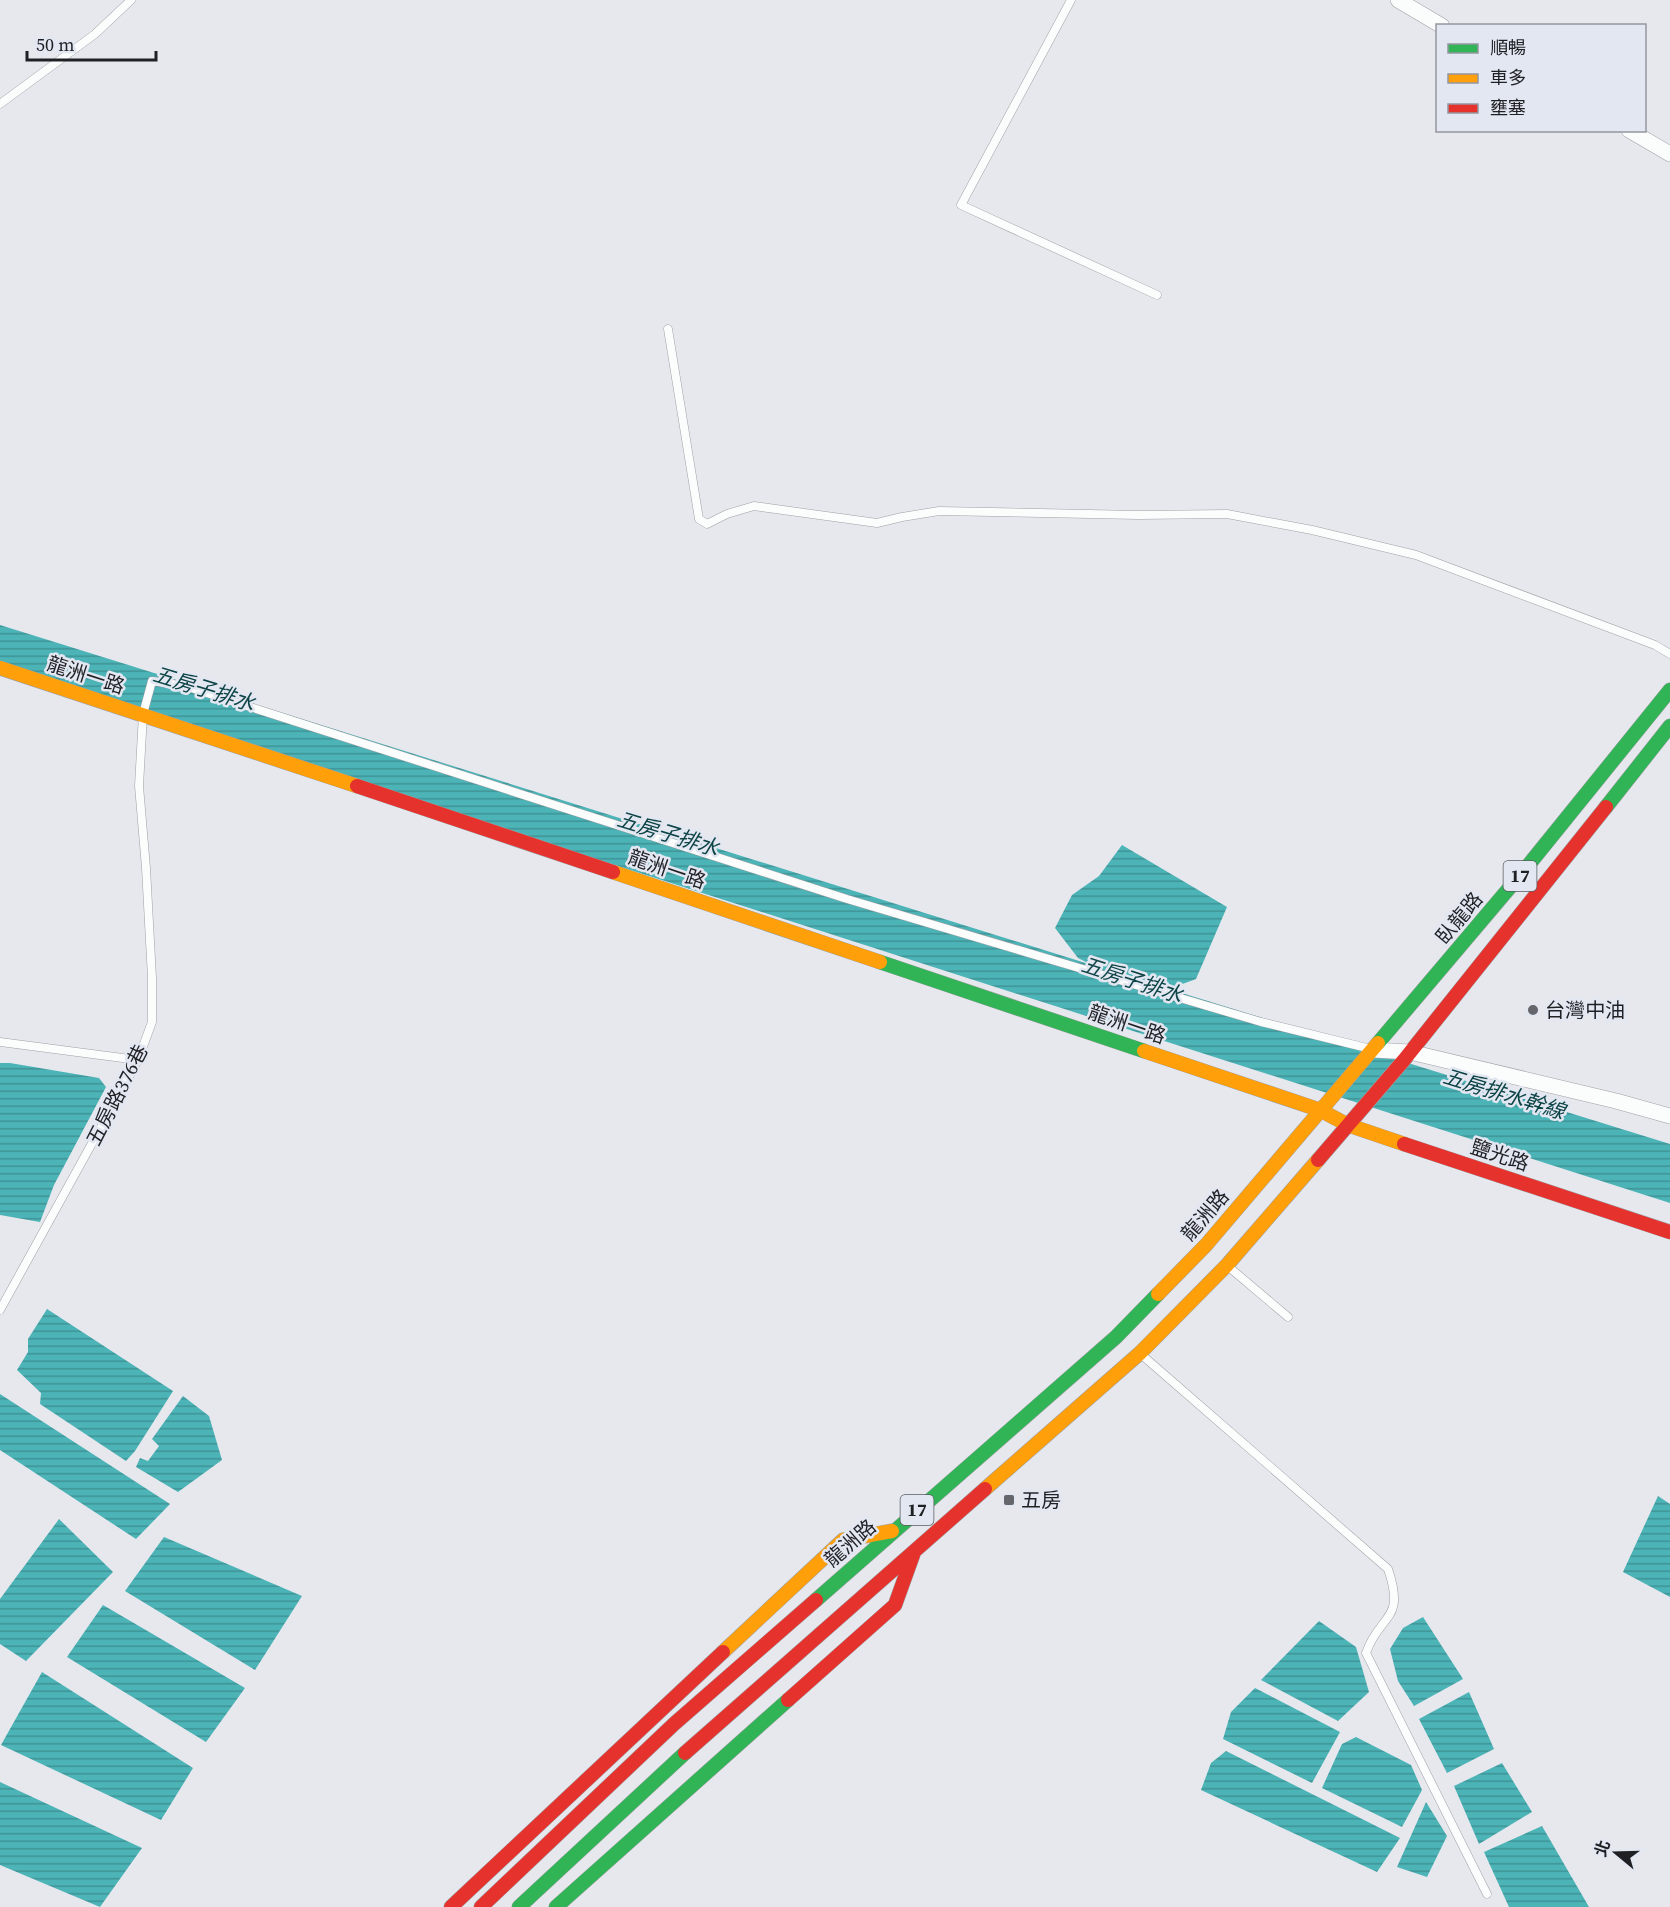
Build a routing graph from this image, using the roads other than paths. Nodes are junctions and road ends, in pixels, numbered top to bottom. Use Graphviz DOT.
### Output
graph roads {
  1 [pos="131,0"];
  2 [pos="1071,0"];
  3 [pos="1398,0"];
  4 [pos="1439,24"];
  5 [pos="0,104"];
  6 [pos="1632,132"];
  7 [pos="1670,154"];
  8 [pos="1157,295"];
  9 [pos="668,329"];
  10 [pos="1670,654"];
  11 [pos="0,668"];
  12 [pos="1670,690"];
  13 [pos="145,707"];
  14 [pos="1670,726"];
  15 [pos="0,1042"];
  16 [pos="1369,1054"];
  17 [pos="1407,1056"];
  18 [pos="138,1060"];
  19 [pos="1320,1110"];
  20 [pos="1670,1116"];
  21 [pos="1348,1125"];
  22 [pos="1670,1233"];
  23 [pos="1227,1265"];
  24 [pos="0,1310"];
  25 [pos="1288,1317"];
  26 [pos="1140,1353"];
  27 [pos="892,1531"];
  28 [pos="913,1555"];
  29 [pos="1487,1894"];
  30 [pos="451,1907"];
  31 [pos="481,1907"];
  32 [pos="519,1907"];
  33 [pos="556,1907"];
  1 -- 5 [label="lane"];
  2 -- 8 [label="lane"];
  3 -- 4 [label="street"];
  6 -- 7 [label="street"];
  9 -- 10 [label="lane"];
  11 -- 13 [label="main road, 龍洲一路"];
  12 -- 16 [label="main road, 臥龍路 / 17"];
  13 -- 16 [label="lane, 五房路376巷"];
  13 -- 18 [label="lane, 五房路376巷"];
  13 -- 19 [label="main road, 龍洲一路"];
  14 -- 17 [label="main road, 17"];
  15 -- 18 [label="lane"];
  16 -- 17 [label="street"];
  16 -- 19 [label="main road, 龍洲路 / 17"];
  17 -- 20 [label="street"];
  17 -- 21 [label="main road, 17"];
  18 -- 24 [label="lane, 五房路376巷"];
  19 -- 21 [label="main road, 鹽光路"];
  19 -- 27 [label="main road, 龍洲路 / 17"];
  21 -- 22 [label="main road, 鹽光路"];
  21 -- 23 [label="main road, 17"];
  23 -- 25 [label="lane"];
  23 -- 26 [label="main road, 17"];
  26 -- 28 [label="main road, 17"];
  26 -- 29 [label="lane"];
  27 -- 30 [label="main road"];
  27 -- 31 [label="main road, 龍洲路 / 17"];
  28 -- 32 [label="main road, 17"];
  28 -- 33 [label="main road"];
}
